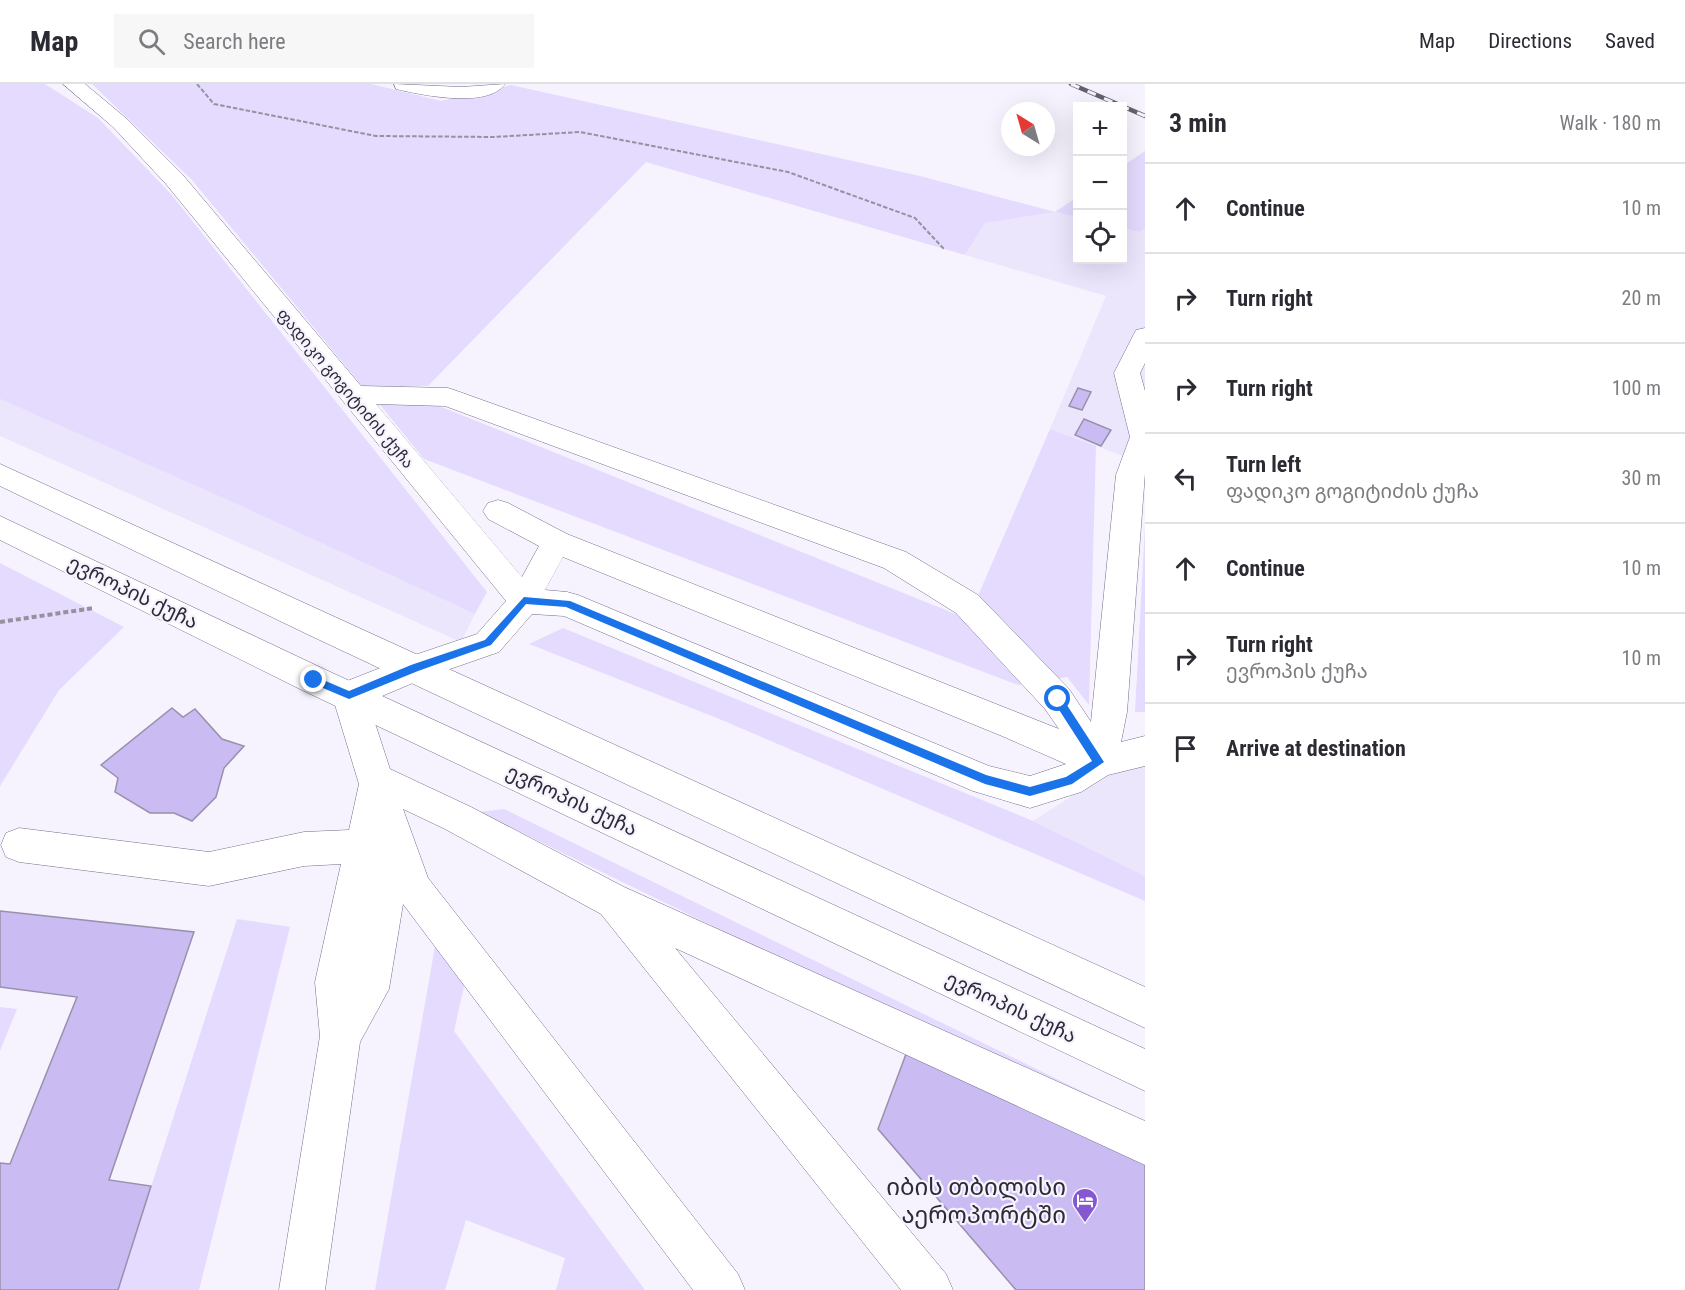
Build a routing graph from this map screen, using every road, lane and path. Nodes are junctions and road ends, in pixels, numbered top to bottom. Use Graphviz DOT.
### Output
graph roads {
  1 [pos="73,84"];
  2 [pos="197,84"];
  3 [pos="404,84"];
  4 [pos="495,84"];
  5 [pos="944,249"];
  6 [pos="1145,336"];
  7 [pos="351,395"];
  8 [pos="1144,437"];
  9 [pos="0,474"];
  10 [pos="498,511"];
  11 [pos="0,527"];
  12 [pos="556,542"];
  13 [pos="524,601"];
  14 [pos="99,607"];
  15 [pos="0,622"];
  16 [pos="415,668"];
  17 [pos="349,695"];
  18 [pos="1145,751"];
  19 [pos="1099,762"];
  20 [pos="378,780"];
  21 [pos="379,844"];
  22 [pos="19,845"];
  23 [pos="611,900"];
  24 [pos="1145,1008"];
  25 [pos="1145,1070"];
  26 [pos="1145,1143"];
  27 [pos="302,1290"];
  28 [pos="722,1290"];
  29 [pos="930,1290"];
  1 -- 7 [label="main road, ფადიკო გოგიტიძის ქუჩა"];
  2 -- 5 [label="path"];
  3 -- 4 [label="main road"];
  6 -- 8 [label="main road"];
  7 -- 13 [label="main road, ფადიკო გოგიტიძის ქუჩა"];
  7 -- 19 [label="main road"];
  8 -- 19 [label="main road"];
  9 -- 16 [label="main road"];
  10 -- 12 [label="main road"];
  11 -- 17 [label="main road, ევროპის ქუჩა"];
  12 -- 13 [label="main road"];
  12 -- 19 [label="main road"];
  13 -- 16 [label="main road"];
  13 -- 19 [label="main road"];
  14 -- 15 [label="path"];
  16 -- 17 [label="main road"];
  16 -- 24 [label="main road"];
  17 -- 20 [label="main road"];
  17 -- 25 [label="main road, ევროპის ქუჩა"];
  18 -- 19 [label="main road"];
  20 -- 21 [label="main road"];
  20 -- 23 [label="main road"];
  21 -- 22 [label="main road"];
  21 -- 27 [label="main road"];
  21 -- 28 [label="main road"];
  23 -- 26 [label="main road"];
  23 -- 29 [label="main road"];
}
